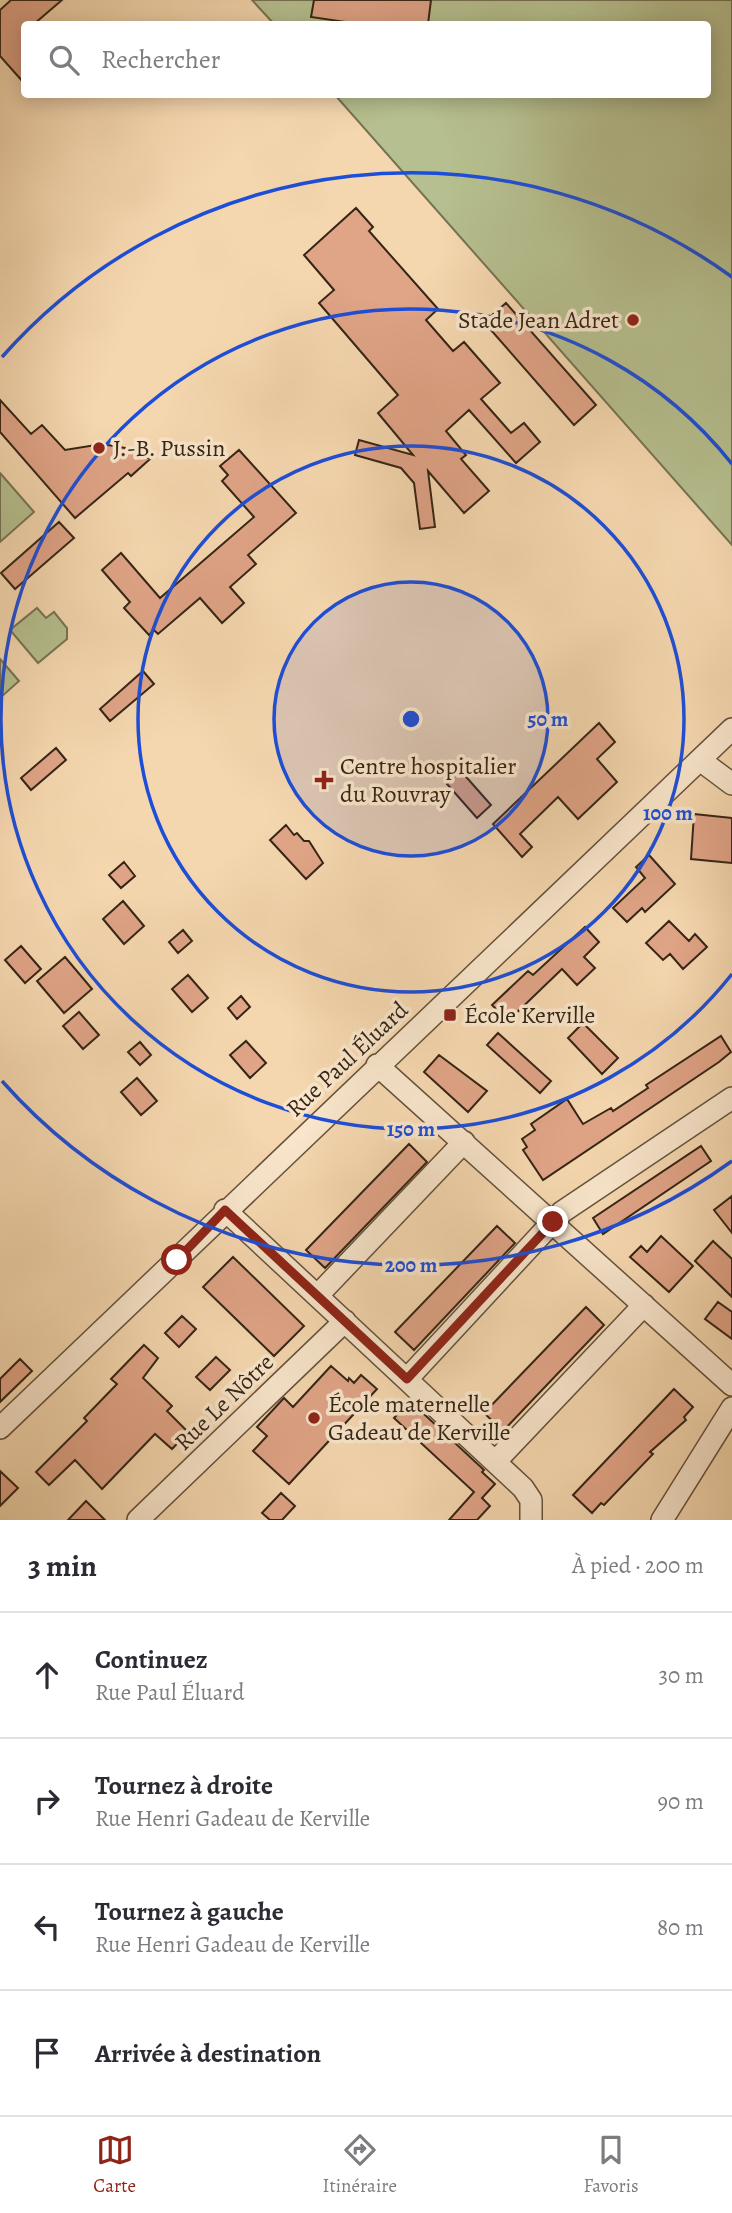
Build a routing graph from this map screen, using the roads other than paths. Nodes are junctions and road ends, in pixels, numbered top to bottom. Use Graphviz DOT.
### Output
graph roads {
  1 [pos="732,729"];
  2 [pos="700,760"];
  3 [pos="732,784"];
  4 [pos="377,1065"];
  5 [pos="732,1098"];
  6 [pos="464,1142"];
  7 [pos="225,1210"];
  8 [pos="553,1222"];
  9 [pos="318,1295"];
  10 [pos="644,1305"];
  11 [pos="345,1321"];
  12 [pos="407,1379"];
  13 [pos="732,1385"];
  14 [pos="732,1408"];
  15 [pos="0,1428"];
  16 [pos="495,1462"];
  17 [pos="142,1519"];
  18 [pos="530,1520"];
  19 [pos="662,1520"];
  1 -- 2 [label="street, Rue Paul Éluard"];
  2 -- 3 [label="street"];
  2 -- 4 [label="street, Rue Paul Éluard"];
  4 -- 6 [label="street"];
  4 -- 7 [label="street, Rue Paul Éluard"];
  5 -- 8 [label="street"];
  6 -- 8 [label="street"];
  6 -- 9 [label="street"];
  7 -- 9 [label="street"];
  7 -- 15 [label="street, Rue Paul Éluard"];
  8 -- 10 [label="street"];
  8 -- 12 [label="street"];
  9 -- 11 [label="street"];
  10 -- 13 [label="street"];
  10 -- 16 [label="street"];
  11 -- 12 [label="street"];
  11 -- 17 [label="street, Rue Le Nôtre"];
  12 -- 16 [label="street"];
  14 -- 19 [label="street"];
  16 -- 18 [label="street"];
}
